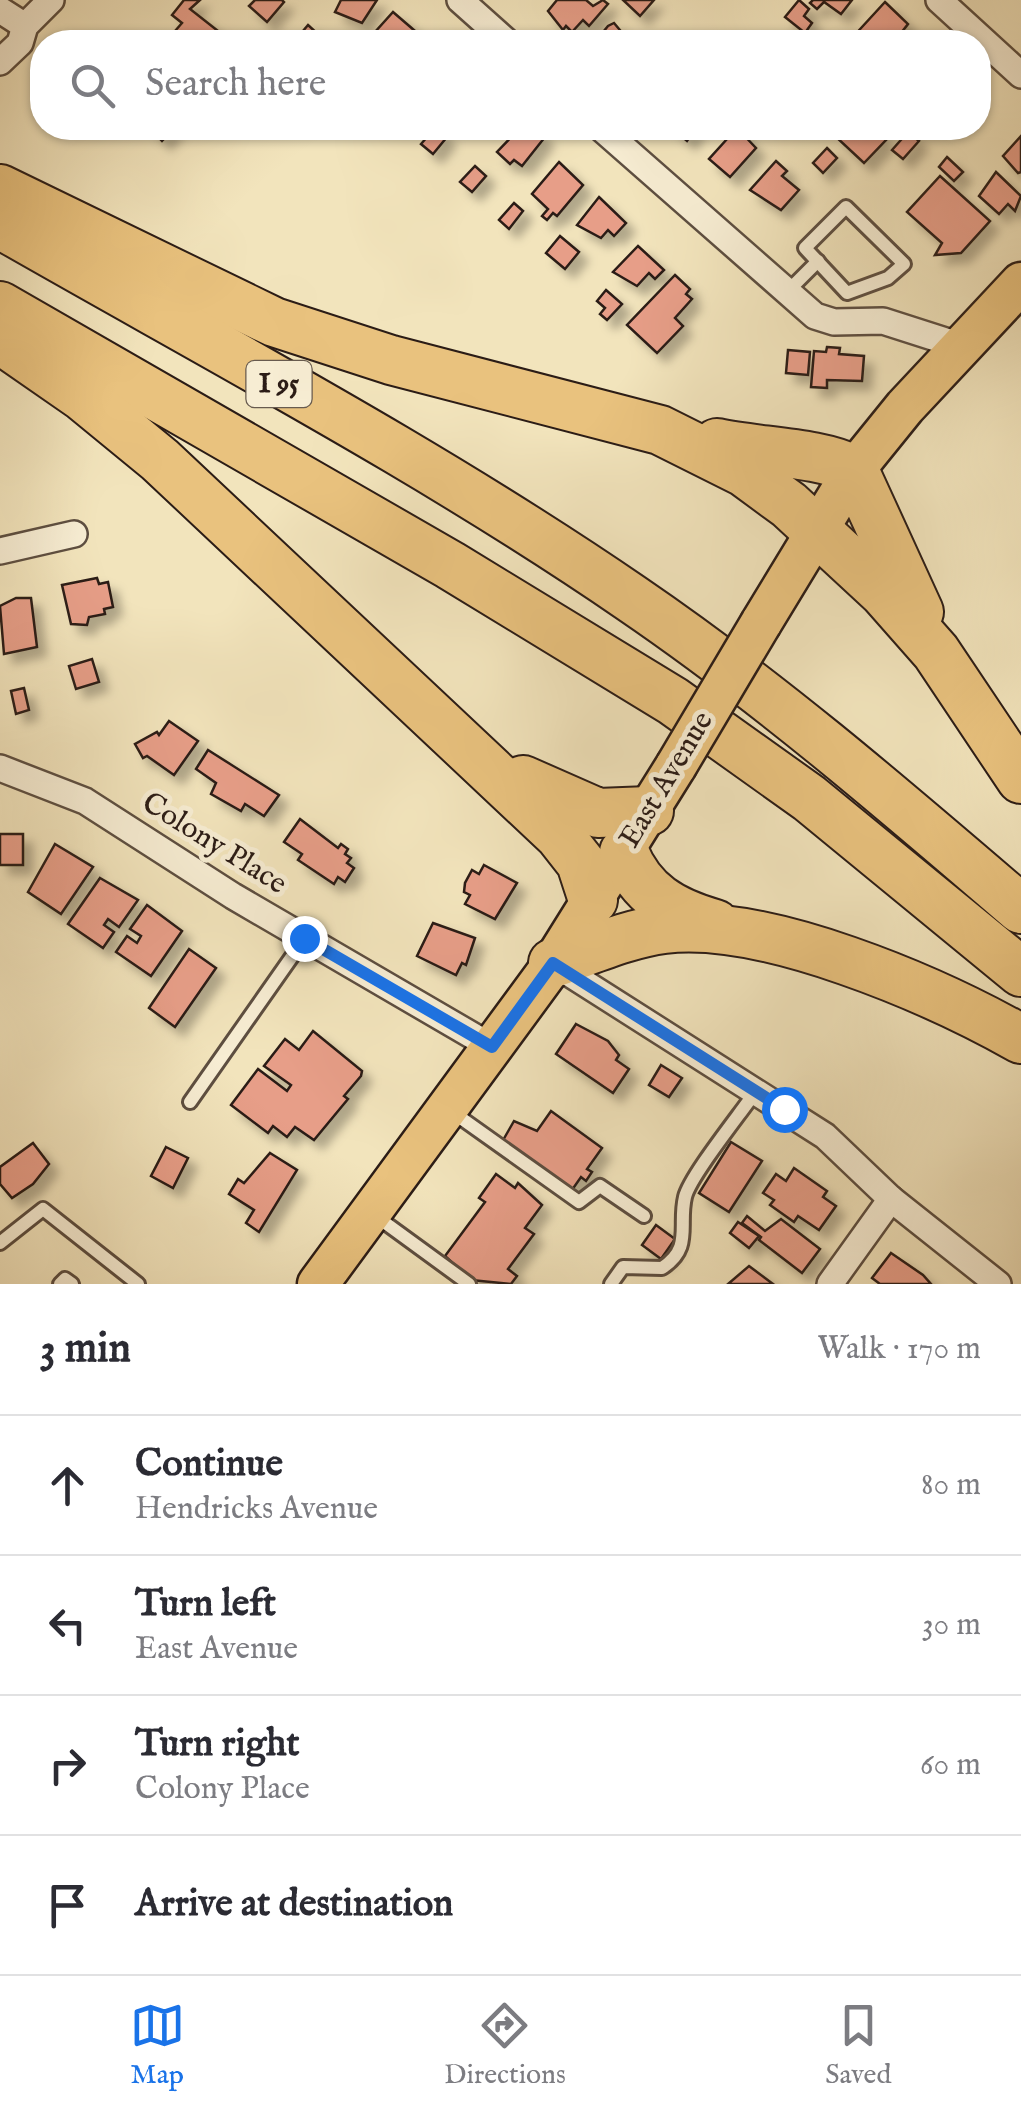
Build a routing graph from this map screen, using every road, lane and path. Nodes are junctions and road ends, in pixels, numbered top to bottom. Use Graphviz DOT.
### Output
graph roads {
  1 [pos="51,0"];
  2 [pos="460,0"];
  3 [pos="940,0"];
  4 [pos="0,10"];
  5 [pos="25,26"];
  6 [pos="494,30"];
  7 [pos="972,30"];
  8 [pos="991,47"];
  9 [pos="0,62"];
  10 [pos="1021,75"];
  11 [pos="614,140"];
  12 [pos="0,189"];
  13 [pos="0,224"];
  14 [pos="818,261"];
  15 [pos="1021,283"];
  16 [pos="786,294"];
  17 [pos="0,306"];
  18 [pos="0,338"];
  19 [pos="961,346"];
  20 [pos="660,430"];
  21 [pos="854,470"];
  22 [pos="816,529"];
  23 [pos="74,534"];
  24 [pos="0,551"];
  25 [pos="936,652"];
  26 [pos="435,717"];
  27 [pos="0,768"];
  28 [pos="1021,778"];
  29 [pos="648,811"];
  30 [pos="624,852"];
  31 [pos="593,900"];
  32 [pos="1021,909"];
  33 [pos="758,937"];
  34 [pos="304,938"];
  35 [pos="553,963"];
  36 [pos="1021,972"];
  37 [pos="1021,1038"];
  38 [pos="492,1047"];
  39 [pos="756,1090"];
  40 [pos="190,1102"];
  41 [pos="447,1108"];
  42 [pos="892,1199"];
  43 [pos="370,1212"];
  44 [pos="644,1216"];
  45 [pos="0,1243"];
  46 [pos="325,1282"];
  47 [pos="60,1284"];
  48 [pos="72,1284"];
  49 [pos="138,1284"];
  50 [pos="469,1284"];
  51 [pos="610,1284"];
  52 [pos="830,1284"];
  53 [pos="998,1284"];
  1 -- 5 [label="street"];
  2 -- 6 [label="street"];
  3 -- 7 [label="street"];
  4 -- 5 [label="street"];
  5 -- 9 [label="street"];
  8 -- 10 [label="street"];
  11 -- 16 [label="street"];
  12 -- 20 [label="highway"];
  13 -- 32 [label="highway, I 95"];
  14 -- 14 [label="lane"];
  14 -- 16 [label="lane"];
  15 -- 19 [label="main road, East Avenue"];
  16 -- 19 [label="street"];
  17 -- 36 [label="highway, I 95"];
  18 -- 26 [label="highway"];
  19 -- 21 [label="main road, East Avenue"];
  20 -- 21 [label="highway"];
  20 -- 22 [label="highway"];
  21 -- 22 [label="main road, East Avenue"];
  21 -- 25 [label="highway"];
  22 -- 25 [label="highway"];
  22 -- 29 [label="main road, East Avenue, bridge"];
  23 -- 24 [label="street"];
  25 -- 28 [label="highway"];
  26 -- 29 [label="highway"];
  26 -- 31 [label="highway"];
  27 -- 34 [label="street, Colony Place"];
  29 -- 30 [label="main road, East Avenue"];
  30 -- 31 [label="main road, East Avenue"];
  30 -- 33 [label="highway"];
  31 -- 35 [label="main road, East Avenue"];
  33 -- 35 [label="highway"];
  33 -- 37 [label="highway"];
  34 -- 38 [label="street, Colony Place"];
  34 -- 40 [label="lane"];
  35 -- 38 [label="main road, East Avenue"];
  35 -- 39 [label="street"];
  38 -- 41 [label="main road, East Avenue"];
  39 -- 42 [label="street"];
  39 -- 51 [label="lane"];
  41 -- 43 [label="main road, East Avenue"];
  41 -- 44 [label="lane"];
  42 -- 52 [label="street"];
  42 -- 53 [label="street"];
  43 -- 46 [label="main road, East Avenue"];
  43 -- 50 [label="lane"];
  45 -- 49 [label="lane"];
  47 -- 48 [label="lane"];
}
